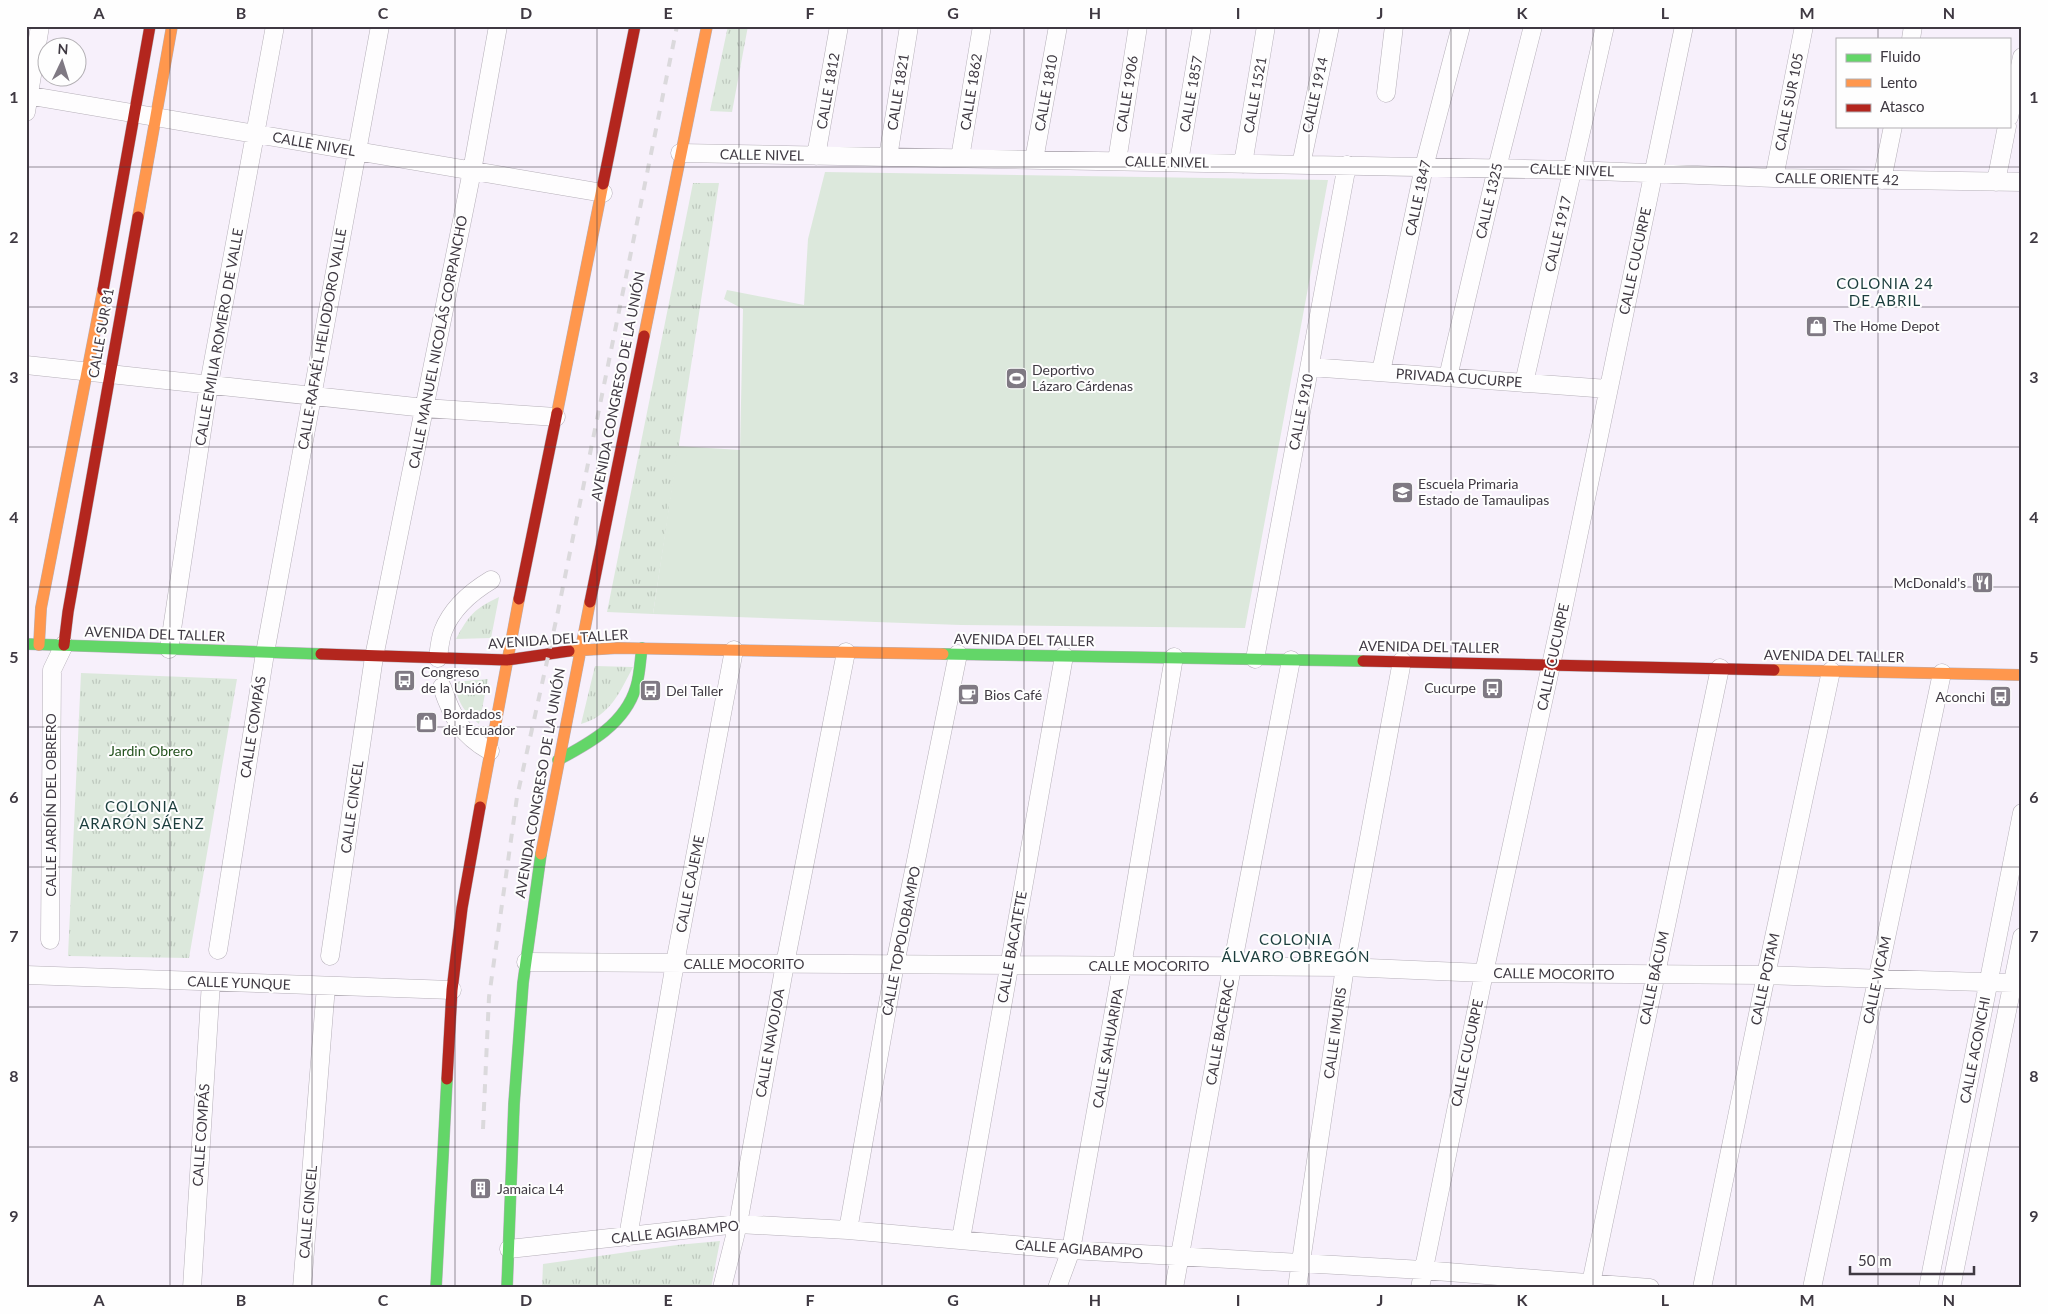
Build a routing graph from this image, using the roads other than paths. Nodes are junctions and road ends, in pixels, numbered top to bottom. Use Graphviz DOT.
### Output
graph roads {
  1 [pos="40,26"];
  2 [pos="150,26"];
  3 [pos="172,26"];
  4 [pos="275,26"];
  5 [pos="380,26"];
  6 [pos="498,26"];
  7 [pos="635,26"];
  8 [pos="707,26"];
  9 [pos="839,26"];
  10 [pos="909,26"];
  11 [pos="982,26"];
  12 [pos="1058,26"];
  13 [pos="1138,26"];
  14 [pos="1202,26"];
  15 [pos="1266,26"];
  16 [pos="1330,26"];
  17 [pos="1394,26"];
  18 [pos="1533,26"];
  19 [pos="1605,26"];
  20 [pos="1684,26"];
  21 [pos="1804,26"];
  22 [pos="1455,28"];
  23 [pos="2022,57"];
  24 [pos="1386,93"];
  25 [pos="27,101"];
  26 [pos="2010,112"];
  27 [pos="134,114"];
  28 [pos="155,117"];
  29 [pos="1893,128"];
  30 [pos="2007,128"];
  31 [pos="255,134"];
  32 [pos="356,151"];
  33 [pos="680,153"];
  34 [pos="816,156"];
  35 [pos="888,157"];
  36 [pos="960,158"];
  37 [pos="1034,160"];
  38 [pos="1117,161"];
  39 [pos="1179,162"];
  40 [pos="1243,164"];
  41 [pos="1301,165"];
  42 [pos="1347,165"];
  43 [pos="1424,167"];
  44 [pos="1497,168"];
  45 [pos="1572,170"];
  46 [pos="472,171"];
  47 [pos="1653,173"];
  48 [pos="1774,178"];
  49 [pos="1882,180"];
  50 [pos="1996,182"];
  51 [pos="2022,182"];
  52 [pos="603,193"];
  53 [pos="26,365"];
  54 [pos="1310,367"];
  55 [pos="88,370"];
  56 [pos="1381,372"];
  57 [pos="109,374"];
  58 [pos="1448,377"];
  59 [pos="1524,383"];
  60 [pos="209,384"];
  61 [pos="1608,389"];
  62 [pos="311,396"];
  63 [pos="425,408"];
  64 [pos="556,417"];
  65 [pos="491,580"];
  66 [pos="32,644"];
  67 [pos="64,646"];
  68 [pos="642,648"];
  69 [pos="169,649"];
  70 [pos="580,650"];
  71 [pos="734,650"];
  72 [pos="846,652"];
  73 [pos="265,653"];
  74 [pos="958,654"];
  75 [pos="1064,656"];
  76 [pos="374,657"];
  77 [pos="1174,657"];
  78 [pos="438,658"];
  79 [pos="1255,659"];
  80 [pos="506,660"];
  81 [pos="1291,660"];
  82 [pos="1402,662"];
  83 [pos="1551,664"];
  84 [pos="1720,668"];
  85 [pos="52,670"];
  86 [pos="1831,671"];
  87 [pos="1942,673"];
  88 [pos="2022,675"];
  89 [pos="442,687"];
  90 [pos="490,751"];
  91 [pos="558,760"];
  92 [pos="2022,813"];
  93 [pos="2022,937"];
  94 [pos="50,940"];
  95 [pos="218,950"];
  96 [pos="330,956"];
  97 [pos="526,962"];
  98 [pos="675,963"];
  99 [pos="785,964"];
  100 [pos="895,964"];
  101 [pos="1009,965"];
  102 [pos="1122,966"];
  103 [pos="1232,967"];
  104 [pos="1345,967"];
  105 [pos="1484,973"];
  106 [pos="26,975"];
  107 [pos="1654,975"];
  108 [pos="1766,975"];
  109 [pos="1877,980"];
  110 [pos="211,982"];
  111 [pos="1988,982"];
  112 [pos="2012,983"];
  113 [pos="326,986"];
  114 [pos="452,990"];
  115 [pos="738,1224"];
  116 [pos="848,1230"];
  117 [pos="628,1237"];
  118 [pos="961,1239"];
  119 [pos="509,1249"];
  120 [pos="1071,1250"];
  121 [pos="1180,1256"];
  122 [pos="1301,1263"];
  123 [pos="1423,1270"];
  124 [pos="1590,1286"];
  125 [pos="192,1288"];
  126 [pos="302,1288"];
  127 [pos="436,1288"];
  128 [pos="507,1288"];
  129 [pos="722,1288"];
  130 [pos="1057,1288"];
  131 [pos="1174,1288"];
  132 [pos="1297,1288"];
  133 [pos="1420,1288"];
  134 [pos="1650,1288"];
  135 [pos="1702,1288"];
  136 [pos="1812,1288"];
  137 [pos="1928,1288"];
  138 [pos="1951,1288"];
  1 -- 25 [label="street"];
  2 -- 27 [label="main road, CALLE SUR 81"];
  3 -- 28 [label="main road, CALLE SUR 81"];
  4 -- 31 [label="street, CALLE EMILIA ROMERO DE VALLE"];
  5 -- 32 [label="street, CALLE RAFAÉL HELIODORO VALLE"];
  6 -- 46 [label="street, CALLE MANUEL NICOLÁS CORPANCHO"];
  7 -- 52 [label="main road"];
  8 -- 33 [label="main road, AVENIDA CONGRESO DE LA UNIÓN"];
  9 -- 34 [label="street, CALLE 1812"];
  10 -- 35 [label="street, CALLE 1821"];
  11 -- 36 [label="street, CALLE 1862"];
  12 -- 37 [label="street, CALLE 1810"];
  13 -- 38 [label="street, CALLE 1906"];
  14 -- 39 [label="street, CALLE 1857"];
  15 -- 40 [label="street, CALLE 1521"];
  16 -- 41 [label="street, CALLE 1914"];
  17 -- 24 [label="street"];
  18 -- 44 [label="street, CALLE 1325"];
  19 -- 45 [label="street, CALLE 1917"];
  20 -- 47 [label="street, CALLE CUCURPE"];
  21 -- 48 [label="street, CALLE SUR 105"];
  22 -- 43 [label="street, CALLE 1847"];
  23 -- 26 [label="street"];
  25 -- 27 [label="street, CALLE NIVEL"];
  27 -- 28 [label="street, CALLE NIVEL"];
  27 -- 55 [label="main road, CALLE SUR 81"];
  28 -- 31 [label="street, CALLE NIVEL"];
  28 -- 57 [label="main road, CALLE SUR 81"];
  29 -- 49 [label="street"];
  30 -- 50 [label="street"];
  31 -- 32 [label="street, CALLE NIVEL"];
  31 -- 60 [label="street, CALLE EMILIA ROMERO DE VALLE"];
  32 -- 46 [label="street, CALLE NIVEL"];
  32 -- 62 [label="street, CALLE RAFAÉL HELIODORO VALLE"];
  33 -- 34 [label="street, CALLE NIVEL"];
  33 -- 70 [label="main road, AVENIDA CONGRESO DE LA UNIÓN"];
  34 -- 35 [label="street, CALLE NIVEL"];
  35 -- 36 [label="street, CALLE NIVEL"];
  36 -- 37 [label="street, CALLE NIVEL"];
  37 -- 38 [label="street, CALLE NIVEL"];
  38 -- 39 [label="street, CALLE NIVEL"];
  39 -- 40 [label="street, CALLE NIVEL"];
  40 -- 41 [label="street, CALLE NIVEL"];
  41 -- 42 [label="street, CALLE NIVEL"];
  42 -- 43 [label="street, CALLE NIVEL"];
  42 -- 54 [label="street, CALLE 1910"];
  43 -- 44 [label="street, CALLE NIVEL"];
  43 -- 56 [label="street, CALLE 1847"];
  44 -- 45 [label="street, CALLE NIVEL"];
  44 -- 58 [label="street, CALLE 1325"];
  45 -- 47 [label="street, CALLE NIVEL"];
  45 -- 59 [label="street, CALLE 1917"];
  46 -- 52 [label="street, CALLE NIVEL"];
  46 -- 63 [label="street, CALLE MANUEL NICOLÁS CORPANCHO"];
  47 -- 48 [label="street, CALLE ORIENTE 42"];
  47 -- 61 [label="street, CALLE CUCURPE"];
  48 -- 49 [label="street, CALLE ORIENTE 42"];
  49 -- 50 [label="street, CALLE ORIENTE 42"];
  50 -- 51 [label="street, CALLE ORIENTE 42"];
  52 -- 64 [label="main road"];
  53 -- 55 [label="street"];
  54 -- 56 [label="street, PRIVADA CUCURPE"];
  54 -- 79 [label="street, CALLE 1910"];
  55 -- 57 [label="street"];
  55 -- 66 [label="main road, CALLE SUR 81"];
  56 -- 58 [label="street, PRIVADA CUCURPE"];
  57 -- 60 [label="street"];
  57 -- 67 [label="main road, CALLE SUR 81"];
  58 -- 59 [label="street, PRIVADA CUCURPE"];
  59 -- 61 [label="street, PRIVADA CUCURPE"];
  60 -- 62 [label="street"];
  60 -- 69 [label="street, CALLE EMILIA ROMERO DE VALLE"];
  61 -- 83 [label="street, CALLE CUCURPE"];
  62 -- 63 [label="street"];
  62 -- 73 [label="street, CALLE RAFAÉL HELIODORO VALLE"];
  63 -- 64 [label="street"];
  63 -- 76 [label="street, CALLE MANUEL NICOLÁS CORPANCHO"];
  64 -- 80 [label="main road"];
  65 -- 78 [label="street"];
  66 -- 67 [label="main road, AVENIDA DEL TALLER"];
  66 -- 85 [label="street"];
  67 -- 69 [label="main road, AVENIDA DEL TALLER"];
  67 -- 85 [label="street"];
  68 -- 70 [label="main road, AVENIDA DEL TALLER"];
  68 -- 71 [label="main road, AVENIDA DEL TALLER"];
  68 -- 91 [label="main road"];
  69 -- 73 [label="main road, AVENIDA DEL TALLER"];
  70 -- 80 [label="main road, AVENIDA DEL TALLER"];
  70 -- 91 [label="main road, AVENIDA CONGRESO DE LA UNIÓN"];
  71 -- 72 [label="main road, AVENIDA DEL TALLER"];
  71 -- 98 [label="street, CALLE CAJEME"];
  72 -- 74 [label="main road, AVENIDA DEL TALLER"];
  72 -- 99 [label="street, CALLE NAVOJOA"];
  73 -- 76 [label="main road, AVENIDA DEL TALLER"];
  73 -- 95 [label="street, CALLE COMPÁS"];
  74 -- 75 [label="main road, AVENIDA DEL TALLER"];
  74 -- 100 [label="street, CALLE TOPOLOBAMPO"];
  75 -- 77 [label="main road, AVENIDA DEL TALLER"];
  75 -- 101 [label="street, CALLE BACATETE"];
  76 -- 78 [label="main road, AVENIDA DEL TALLER"];
  76 -- 96 [label="street, CALLE CINCEL"];
  77 -- 79 [label="main road, AVENIDA DEL TALLER"];
  77 -- 102 [label="street, CALLE SAHUARIPA"];
  78 -- 80 [label="main road, AVENIDA DEL TALLER"];
  79 -- 81 [label="main road, AVENIDA DEL TALLER"];
  80 -- 90 [label="main road"];
  81 -- 82 [label="main road, AVENIDA DEL TALLER"];
  81 -- 103 [label="street, CALLE BACERAC"];
  82 -- 83 [label="main road, AVENIDA DEL TALLER"];
  82 -- 104 [label="street, CALLE IMURIS"];
  83 -- 84 [label="main road, AVENIDA DEL TALLER"];
  83 -- 105 [label="street, CALLE CUCURPE"];
  84 -- 86 [label="main road, AVENIDA DEL TALLER"];
  84 -- 107 [label="street, CALLE BÁCUM"];
  85 -- 94 [label="street, CALLE JARDÍN DEL OBRERO"];
  86 -- 87 [label="main road, AVENIDA DEL TALLER"];
  86 -- 108 [label="street, CALLE POTAM"];
  87 -- 88 [label="main road, AVENIDA DEL TALLER"];
  87 -- 109 [label="street, CALLE VICAM"];
  89 -- 90 [label="street"];
  90 -- 114 [label="main road"];
  91 -- 97 [label="main road, AVENIDA CONGRESO DE LA UNIÓN"];
  92 -- 111 [label="street, CALLE ACONCHI"];
  93 -- 112 [label="street, CALLE ACONCHI"];
  97 -- 98 [label="street, CALLE MOCORITO"];
  97 -- 119 [label="main road, AVENIDA CONGRESO DE LA UNIÓN"];
  98 -- 99 [label="street, CALLE MOCORITO"];
  98 -- 117 [label="street, CALLE CAJEME"];
  99 -- 100 [label="street, CALLE MOCORITO"];
  99 -- 115 [label="street, CALLE NAVOJOA"];
  100 -- 101 [label="street, CALLE MOCORITO"];
  100 -- 116 [label="street, CALLE TOPOLOBAMPO"];
  101 -- 102 [label="street, CALLE MOCORITO"];
  101 -- 118 [label="street, CALLE BACATETE"];
  102 -- 103 [label="street, CALLE MOCORITO"];
  102 -- 120 [label="street, CALLE SAHUARIPA"];
  103 -- 104 [label="street, CALLE MOCORITO"];
  103 -- 121 [label="street, CALLE BACERAC"];
  104 -- 105 [label="street, CALLE MOCORITO"];
  104 -- 122 [label="street, CALLE IMURIS"];
  105 -- 107 [label="street, CALLE MOCORITO"];
  105 -- 123 [label="street, CALLE CUCURPE"];
  106 -- 110 [label="street, CALLE YUNQUE"];
  107 -- 108 [label="street, CALLE MOCORITO"];
  107 -- 124 [label="street, CALLE BÁCUM"];
  108 -- 109 [label="street, CALLE MOCORITO"];
  108 -- 135 [label="street, CALLE POTAM"];
  109 -- 111 [label="street, CALLE MOCORITO"];
  109 -- 136 [label="street, CALLE VICAM"];
  110 -- 113 [label="street, CALLE YUNQUE"];
  110 -- 125 [label="street, CALLE COMPÁS"];
  111 -- 112 [label="street, CALLE MOCORITO"];
  111 -- 137 [label="street, CALLE ACONCHI"];
  112 -- 138 [label="street, CALLE ACONCHI"];
  113 -- 114 [label="street, CALLE YUNQUE"];
  113 -- 126 [label="street, CALLE CINCEL"];
  114 -- 127 [label="main road"];
  115 -- 116 [label="street, CALLE AGIABAMPO"];
  115 -- 117 [label="street, CALLE AGIABAMPO"];
  115 -- 129 [label="street, CALLE NAVOJOA"];
  116 -- 118 [label="street, CALLE AGIABAMPO"];
  117 -- 119 [label="street, CALLE AGIABAMPO"];
  118 -- 120 [label="street, CALLE AGIABAMPO"];
  119 -- 128 [label="main road, AVENIDA CONGRESO DE LA UNIÓN"];
  120 -- 121 [label="street, CALLE AGIABAMPO"];
  120 -- 130 [label="street, CALLE SAHUARIPA"];
  121 -- 122 [label="street, CALLE AGIABAMPO"];
  121 -- 131 [label="street, CALLE BACERAC"];
  122 -- 123 [label="street, CALLE AGIABAMPO"];
  122 -- 132 [label="street, CALLE IMURIS"];
  123 -- 124 [label="street, CALLE AGIABAMPO"];
  123 -- 133 [label="street, CALLE CUCURPE"];
  124 -- 134 [label="street, CALLE AGIABAMPO"];
}
